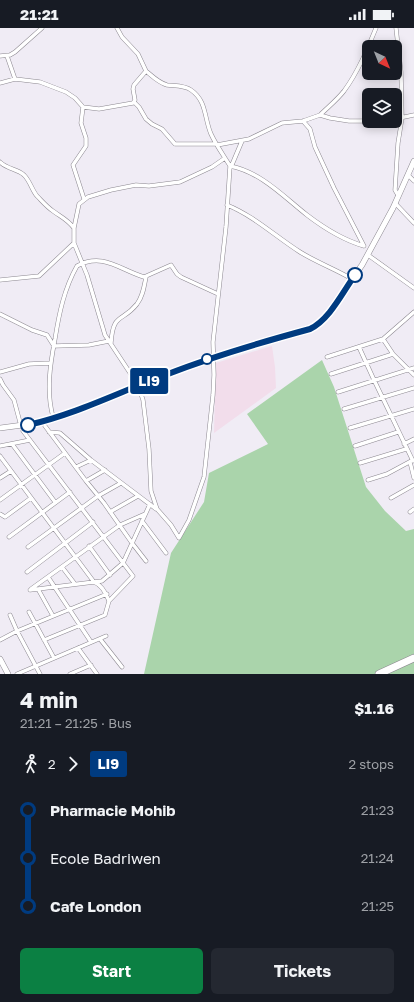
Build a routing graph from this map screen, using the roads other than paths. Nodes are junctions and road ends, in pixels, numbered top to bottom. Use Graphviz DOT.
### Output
graph roads {
  1 [pos="42,28"];
  2 [pos="376,28"];
  3 [pos="396,28"];
  4 [pos="117,29"];
  5 [pos="0,56"];
  6 [pos="7,56"];
  7 [pos="146,71"];
  8 [pos="15,79"];
  9 [pos="0,83"];
  10 [pos="401,88"];
  11 [pos="134,102"];
  12 [pos="83,107"];
  13 [pos="320,115"];
  14 [pos="414,115"];
  15 [pos="402,118"];
  16 [pos="302,121"];
  17 [pos="362,121"];
  18 [pos="400,128"];
  19 [pos="242,140"];
  20 [pos="217,144"];
  21 [pos="225,158"];
  22 [pos="414,161"];
  23 [pos="0,162"];
  24 [pos="231,166"];
  25 [pos="408,175"];
  26 [pos="414,181"];
  27 [pos="398,195"];
  28 [pos="84,199"];
  29 [pos="395,203"];
  30 [pos="227,205"];
  31 [pos="414,223"];
  32 [pos="74,228"];
  33 [pos="74,243"];
  34 [pos="364,246"];
  35 [pos="371,249"];
  36 [pos="368,255"];
  37 [pos="82,264"];
  38 [pos="146,277"];
  39 [pos="352,279"];
  40 [pos="0,280"];
  41 [pos="414,287"];
  42 [pos="218,294"];
  43 [pos="414,312"];
  44 [pos="0,314"];
  45 [pos="383,339"];
  46 [pos="110,342"];
  47 [pos="54,346"];
  48 [pos="359,347"];
  49 [pos="393,354"];
  50 [pos="213,357"];
  51 [pos="327,357"];
  52 [pos="366,363"];
  53 [pos="50,364"];
  54 [pos="414,368"];
  55 [pos="409,370"];
  56 [pos="0,372"];
  57 [pos="331,374"];
  58 [pos="414,375"];
  59 [pos="0,379"];
  60 [pos="374,380"];
  61 [pos="138,385"];
  62 [pos="414,388"];
  63 [pos="338,392"];
  64 [pos="382,398"];
  65 [pos="344,409"];
  66 [pos="414,409"];
  67 [pos="391,416"];
  68 [pos="52,418"];
  69 [pos="45,426"];
  70 [pos="0,428"];
  71 [pos="22,428"];
  72 [pos="350,428"];
  73 [pos="49,432"];
  74 [pos="398,432"];
  75 [pos="414,439"];
  76 [pos="30,440"];
  77 [pos="12,444"];
  78 [pos="404,444"];
  79 [pos="0,446"];
  80 [pos="355,446"];
  81 [pos="406,449"];
  82 [pos="65,453"];
  83 [pos="0,456"];
  84 [pos="91,460"];
  85 [pos="412,461"];
  86 [pos="360,463"];
  87 [pos="5,464"];
  88 [pos="49,464"];
  89 [pos="0,465"];
  90 [pos="76,467"];
  91 [pos="105,470"];
  92 [pos="11,471"];
  93 [pos="35,475"];
  94 [pos="0,478"];
  95 [pos="414,478"];
  96 [pos="368,480"];
  97 [pos="86,481"];
  98 [pos="121,483"];
  99 [pos="21,485"];
  100 [pos="414,485"];
  101 [pos="70,492"];
  102 [pos="98,496"];
  103 [pos="138,496"];
  104 [pos="31,498"];
  105 [pos="391,498"];
  106 [pos="0,500"];
  107 [pos="55,502"];
  108 [pos="150,504"];
  109 [pos="82,508"];
  110 [pos="157,509"];
  111 [pos="110,512"];
  112 [pos="41,513"];
  113 [pos="0,514"];
  114 [pos="145,514"];
  115 [pos="142,521"];
  116 [pos="93,522"];
  117 [pos="120,525"];
  118 [pos="54,528"];
  119 [pos="103,536"];
  120 [pos="9,537"];
  121 [pos="65,543"];
  122 [pos="132,543"];
  123 [pos="89,546"];
  124 [pos="28,547"];
  125 [pos="166,554"];
  126 [pos="75,557"];
  127 [pos="146,561"];
  128 [pos="123,563"];
  129 [pos="62,567"];
  130 [pos="27,572"];
  131 [pos="110,575"];
  132 [pos="48,577"];
  133 [pos="94,582"];
  134 [pos="75,584"];
  135 [pos="54,586"];
  136 [pos="38,589"];
  137 [pos="107,594"];
  138 [pos="109,601"];
  139 [pos="69,610"];
  140 [pos="28,612"];
  141 [pos="10,615"];
  142 [pos="53,616"];
  143 [pos="36,624"];
  144 [pos="79,624"];
  145 [pos="17,631"];
  146 [pos="106,636"];
  147 [pos="100,639"];
  148 [pos="0,640"];
  149 [pos="44,640"];
  150 [pos="91,642"];
  151 [pos="78,648"];
  152 [pos="0,658"];
  153 [pos="54,658"];
  154 [pos="414,658"];
  155 [pos="35,665"];
  156 [pos="91,665"];
  157 [pos="122,667"];
  158 [pos="8,674"];
  159 [pos="17,674"];
  160 [pos="40,674"];
  161 [pos="70,674"];
  162 [pos="97,674"];
  163 [pos="379,674"];
  1 -- 6 [label="street"];
  2 -- 13 [label="street"];
  3 -- 10 [label="street"];
  4 -- 7 [label="street"];
  5 -- 6 [label="street"];
  6 -- 8 [label="street"];
  7 -- 11 [label="street"];
  7 -- 20 [label="street"];
  8 -- 9 [label="street"];
  8 -- 12 [label="street"];
  11 -- 12 [label="street"];
  11 -- 20 [label="street"];
  12 -- 28 [label="street"];
  13 -- 16 [label="street"];
  13 -- 17 [label="street"];
  14 -- 15 [label="street"];
  16 -- 19 [label="street"];
  16 -- 34 [label="street"];
  18 -- 27 [label="street"];
  19 -- 20 [label="street"];
  19 -- 24 [label="street"];
  20 -- 21 [label="street"];
  21 -- 24 [label="street"];
  21 -- 28 [label="street"];
  22 -- 25 [label="street"];
  23 -- 32 [label="street"];
  24 -- 30 [label="street"];
  24 -- 34 [label="street"];
  25 -- 26 [label="street"];
  25 -- 27 [label="street"];
  27 -- 29 [label="street"];
  28 -- 32 [label="street"];
  29 -- 31 [label="street"];
  29 -- 35 [label="street"];
  30 -- 39 [label="street"];
  30 -- 42 [label="street"];
  32 -- 33 [label="street"];
  33 -- 37 [label="street"];
  33 -- 40 [label="street"];
  34 -- 35 [label="street"];
  35 -- 36 [label="street"];
  36 -- 39 [label="street"];
  36 -- 41 [label="street"];
  37 -- 38 [label="street"];
  37 -- 46 [label="street"];
  37 -- 47 [label="street"];
  38 -- 42 [label="street"];
  38 -- 46 [label="street"];
  39 -- 50 [label="street"];
  42 -- 50 [label="street"];
  43 -- 45 [label="street"];
  44 -- 47 [label="street"];
  45 -- 48 [label="street"];
  45 -- 49 [label="street"];
  46 -- 47 [label="street"];
  46 -- 61 [label="street"];
  47 -- 53 [label="street"];
  48 -- 51 [label="street"];
  48 -- 52 [label="street"];
  49 -- 52 [label="street"];
  49 -- 55 [label="street"];
  50 -- 61 [label="street"];
  50 -- 110 [label="street"];
  52 -- 57 [label="street"];
  52 -- 60 [label="street"];
  53 -- 56 [label="street"];
  53 -- 68 [label="street"];
  54 -- 55 [label="street"];
  55 -- 58 [label="street"];
  55 -- 60 [label="street"];
  59 -- 71 [label="street"];
  60 -- 63 [label="street"];
  60 -- 64 [label="street"];
  61 -- 68 [label="street"];
  61 -- 110 [label="street"];
  62 -- 64 [label="street"];
  64 -- 65 [label="street"];
  64 -- 67 [label="street"];
  66 -- 67 [label="street"];
  67 -- 72 [label="street"];
  67 -- 74 [label="street"];
  68 -- 71 [label="street"];
  69 -- 73 [label="street"];
  70 -- 71 [label="street"];
  71 -- 76 [label="street"];
  73 -- 82 [label="street"];
  73 -- 84 [label="street"];
  74 -- 78 [label="street"];
  74 -- 80 [label="street"];
  75 -- 78 [label="street"];
  76 -- 77 [label="street"];
  76 -- 88 [label="street"];
  77 -- 79 [label="street"];
  77 -- 93 [label="street"];
  78 -- 81 [label="street"];
  81 -- 85 [label="street"];
  81 -- 86 [label="street"];
  82 -- 88 [label="street"];
  82 -- 90 [label="street"];
  83 -- 87 [label="street"];
  84 -- 90 [label="street"];
  84 -- 91 [label="street"];
  85 -- 95 [label="street"];
  85 -- 96 [label="street"];
  87 -- 89 [label="street"];
  87 -- 92 [label="street"];
  88 -- 93 [label="street"];
  88 -- 101 [label="street"];
  90 -- 97 [label="street"];
  91 -- 97 [label="street"];
  91 -- 98 [label="street"];
  92 -- 94 [label="street"];
  92 -- 99 [label="street"];
  93 -- 99 [label="street"];
  93 -- 107 [label="street"];
  97 -- 102 [label="street"];
  98 -- 102 [label="street"];
  98 -- 103 [label="street"];
  99 -- 104 [label="street"];
  99 -- 106 [label="street"];
  100 -- 105 [label="street"];
  101 -- 107 [label="street"];
  101 -- 109 [label="street"];
  102 -- 109 [label="street"];
  102 -- 111 [label="street"];
  103 -- 108 [label="street"];
  103 -- 111 [label="street"];
  104 -- 112 [label="street"];
  104 -- 113 [label="street"];
  107 -- 112 [label="street"];
  108 -- 110 [label="street"];
  108 -- 114 [label="street"];
  109 -- 116 [label="street"];
  109 -- 118 [label="street"];
  111 -- 117 [label="street"];
  112 -- 118 [label="street"];
  112 -- 120 [label="street"];
  114 -- 115 [label="street"];
  114 -- 117 [label="street"];
  115 -- 122 [label="street"];
  115 -- 125 [label="street"];
  116 -- 119 [label="street"];
  116 -- 121 [label="street"];
  117 -- 119 [label="street"];
  117 -- 122 [label="street"];
  118 -- 121 [label="street"];
  118 -- 124 [label="street"];
  119 -- 123 [label="street"];
  119 -- 128 [label="street"];
  121 -- 126 [label="street"];
  121 -- 130 [label="street"];
  122 -- 127 [label="street"];
  122 -- 128 [label="street"];
  123 -- 126 [label="street"];
  123 -- 131 [label="street"];
  126 -- 129 [label="street"];
  126 -- 133 [label="street"];
  128 -- 131 [label="street"];
  128 -- 138 [label="street"];
  129 -- 132 [label="street"];
  129 -- 134 [label="street"];
  131 -- 133 [label="street"];
  132 -- 135 [label="street"];
  132 -- 136 [label="street"];
  133 -- 134 [label="street"];
  133 -- 137 [label="street"];
  134 -- 135 [label="street"];
  135 -- 136 [label="street"];
  135 -- 139 [label="street"];
  136 -- 142 [label="street"];
  137 -- 138 [label="street"];
  137 -- 139 [label="street"];
  138 -- 144 [label="street"];
  139 -- 142 [label="street"];
  139 -- 144 [label="street"];
  140 -- 143 [label="street"];
  141 -- 145 [label="street"];
  142 -- 143 [label="street"];
  143 -- 145 [label="street"];
  143 -- 149 [label="street"];
  144 -- 149 [label="street"];
  144 -- 150 [label="street"];
  145 -- 148 [label="street"];
  145 -- 155 [label="street"];
  146 -- 147 [label="street"];
  147 -- 150 [label="street"];
  147 -- 157 [label="street"];
  149 -- 153 [label="street"];
  150 -- 151 [label="street"];
  151 -- 153 [label="street"];
  151 -- 156 [label="street"];
  152 -- 158 [label="street"];
  153 -- 155 [label="street"];
  154 -- 163 [label="highway"];
  155 -- 159 [label="street"];
  155 -- 160 [label="street"];
  156 -- 161 [label="street"];
  156 -- 162 [label="street"];
}
